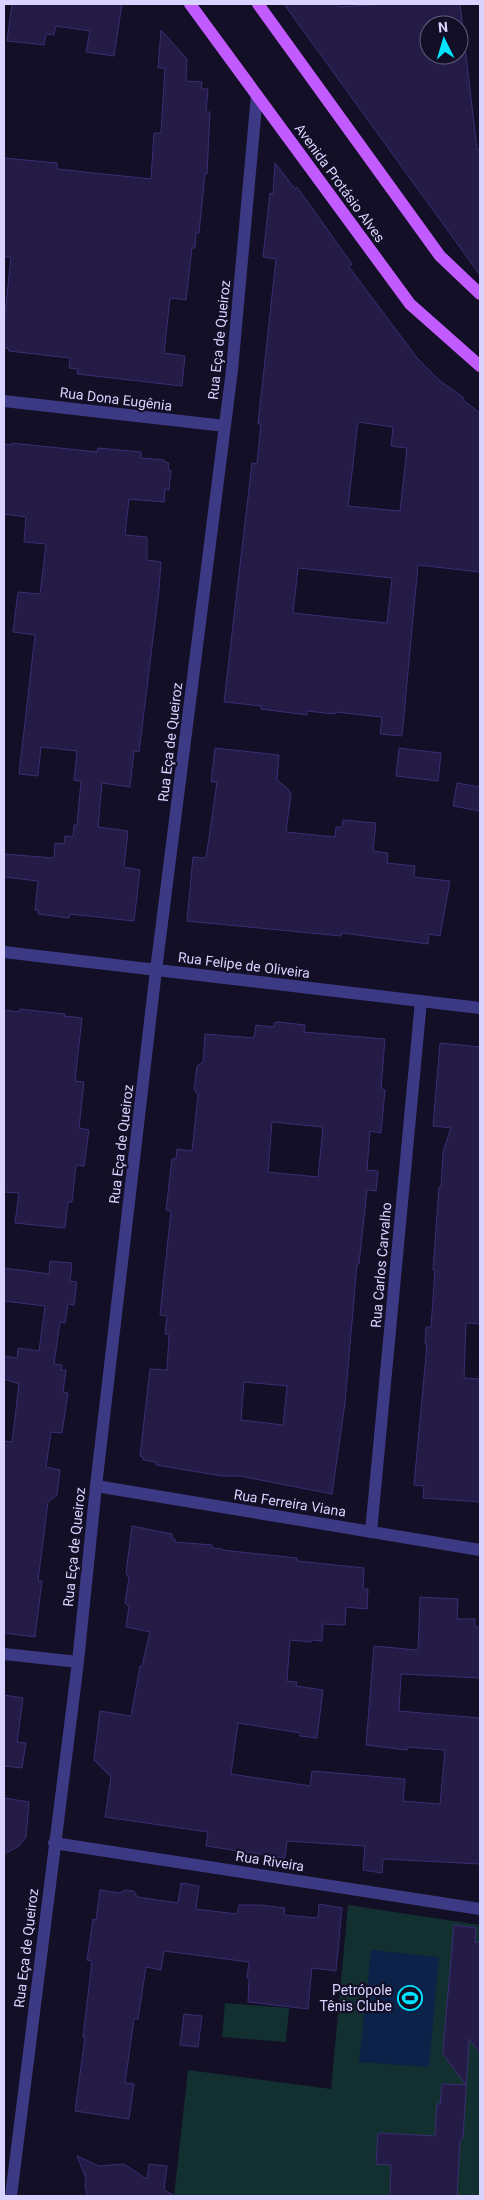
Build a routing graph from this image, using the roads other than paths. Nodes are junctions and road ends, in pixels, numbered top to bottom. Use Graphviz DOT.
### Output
graph roads {
  1 [pos="190,4"];
  2 [pos="258,4"];
  3 [pos="257,95"];
  4 [pos="480,294"];
  5 [pos="480,366"];
  6 [pos="4,401"];
  7 [pos="225,426"];
  8 [pos="4,952"];
  9 [pos="156,970"];
  10 [pos="421,1001"];
  11 [pos="480,1008"];
  12 [pos="96,1486"];
  13 [pos="371,1532"];
  14 [pos="480,1550"];
  15 [pos="4,1654"];
  16 [pos="78,1662"];
  17 [pos="54,1843"];
  18 [pos="480,1909"];
  19 [pos="11,2196"];
  1 -- 3 [label="main road, Avenida Protásio Alves"];
  2 -- 4 [label="main road"];
  3 -- 5 [label="main road, Avenida Protásio Alves"];
  3 -- 7 [label="street, Rua Eça de Queiroz"];
  6 -- 7 [label="street, Rua Dona Eugênia"];
  7 -- 9 [label="street, Rua Eça de Queiroz"];
  8 -- 9 [label="street, Rua Felipe de Oliveira"];
  9 -- 10 [label="street, Rua Felipe de Oliveira"];
  9 -- 12 [label="street, Rua Eça de Queiroz"];
  10 -- 11 [label="street, Rua Felipe de Oliveira"];
  10 -- 13 [label="street, Rua Carlos Carvalho"];
  12 -- 13 [label="street, Rua Ferreira Viana"];
  12 -- 16 [label="street, Rua Eça de Queiroz"];
  13 -- 14 [label="street, Rua Ferreira Viana"];
  15 -- 16 [label="street"];
  16 -- 17 [label="street, Rua Eça de Queiroz"];
  17 -- 18 [label="street, Rua Riveira"];
  17 -- 19 [label="street, Rua Eça de Queiroz"];
}
